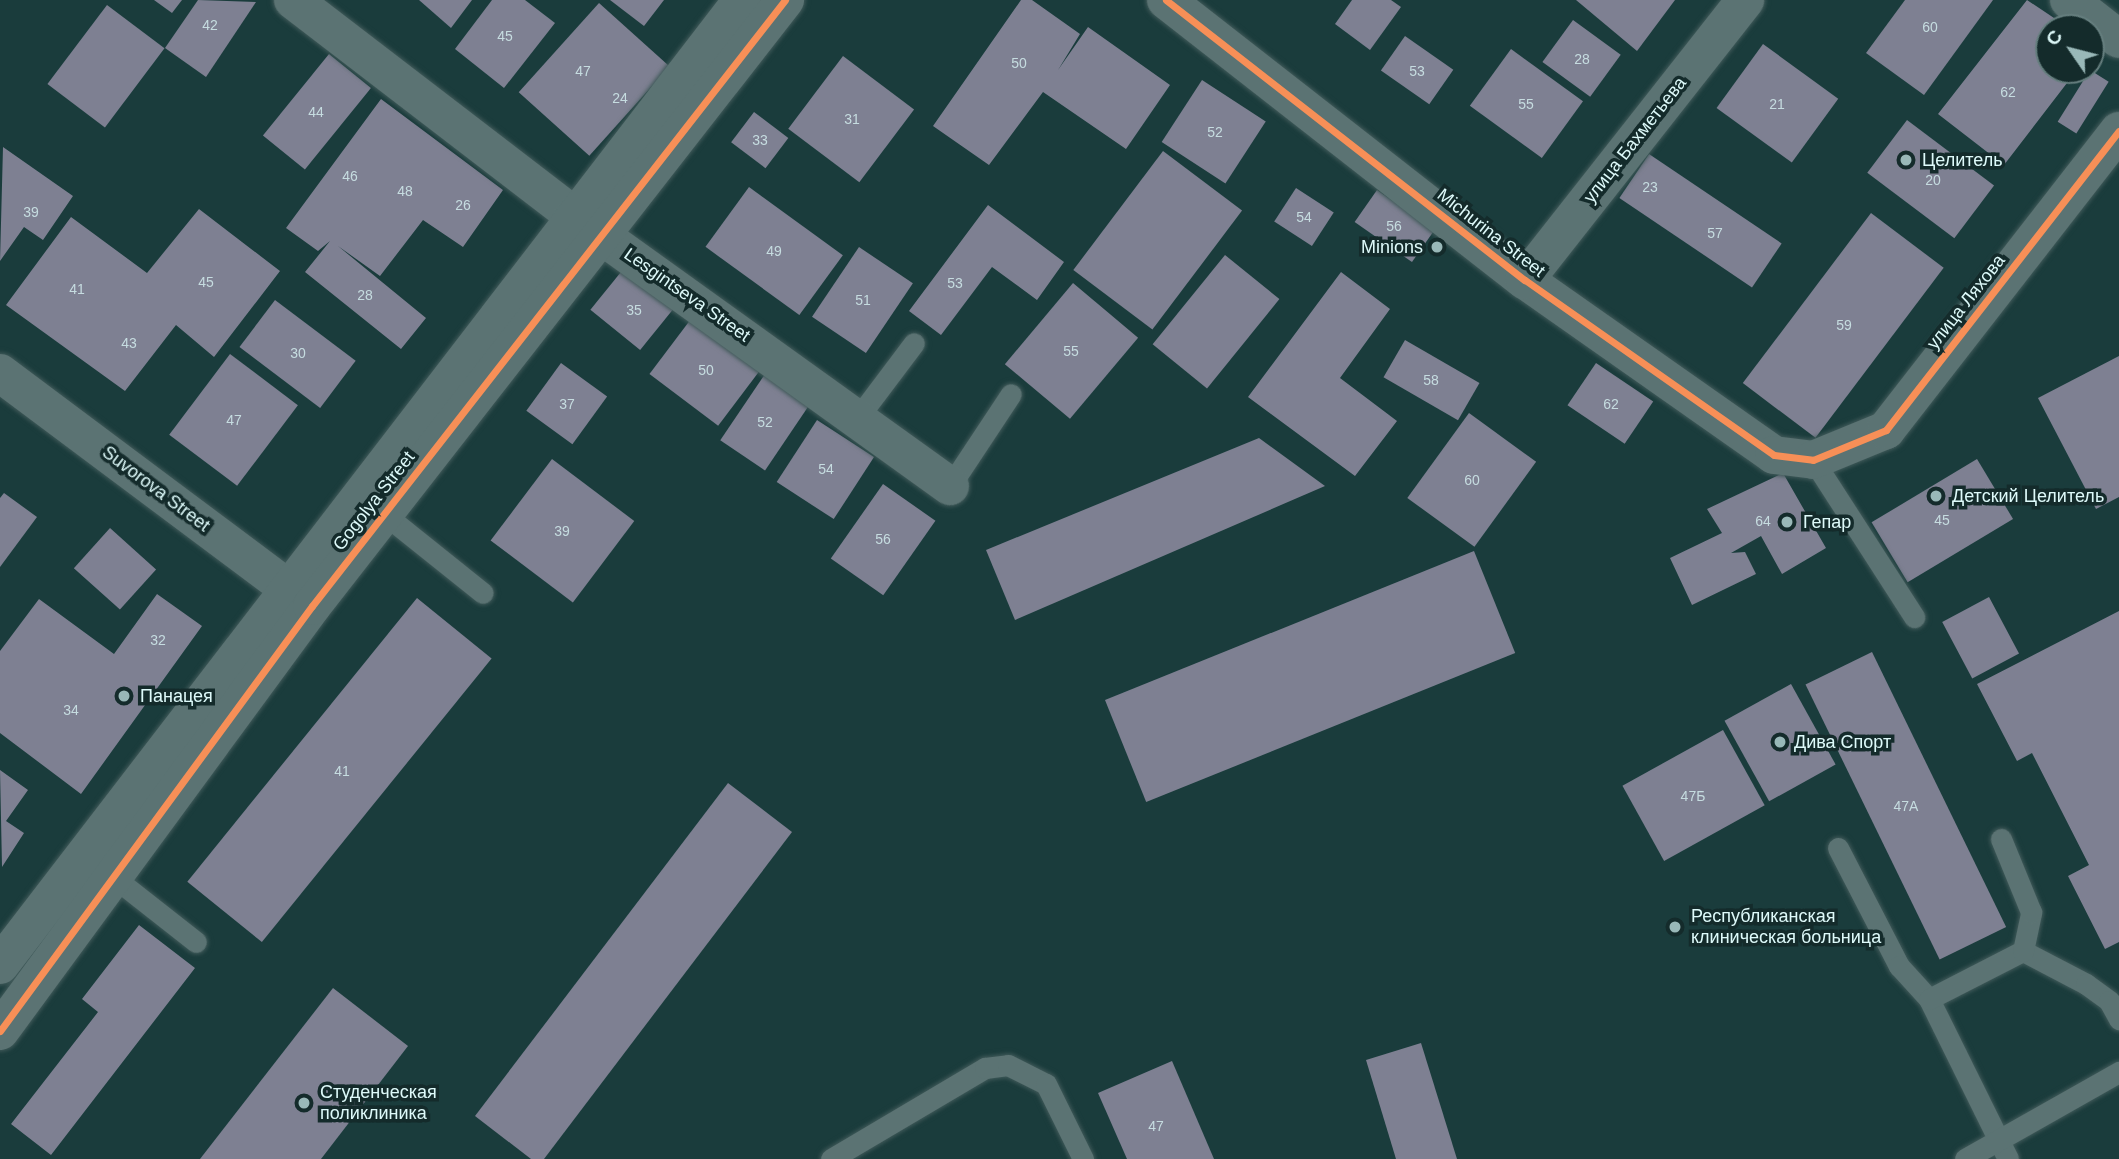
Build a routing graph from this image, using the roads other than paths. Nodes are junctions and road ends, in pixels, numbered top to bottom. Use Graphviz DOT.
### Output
graph roads {
  1 [pos="293,0"];
  2 [pos="741,0"];
  3 [pos="785,0"];
  4 [pos="1166,0"];
  5 [pos="1745,0"];
  6 [pos="2069,0"];
  7 [pos="2119,39"];
  8 [pos="2119,131"];
  9 [pos="588,225"];
  10 [pos="1525,280"];
  11 [pos="914,343"];
  12 [pos="0,373"];
  13 [pos="1011,394"];
  14 [pos="859,416"];
  15 [pos="1813,460"];
  16 [pos="950,486"];
  17 [pos="373,505"];
  18 [pos="483,593"];
  19 [pos="299,596"];
  20 [pos="1914,617"];
  21 [pos="2001,839"];
  22 [pos="1839,848"];
  23 [pos="102,868"];
  24 [pos="196,942"];
  25 [pos="2022,951"];
  26 [pos="0,965"];
  27 [pos="1930,999"];
  28 [pos="2119,1019"];
  29 [pos="0,1031"];
  30 [pos="2116,1079"];
  31 [pos="2003,1151"];
  32 [pos="831,1159"];
  33 [pos="1083,1159"];
  34 [pos="1965,1159"];
  1 -- 9 [label="street, Lesgintseva Street"];
  2 -- 9 [label="street, Gogolya Street"];
  3 -- 9 [label="street, Gogolya Street"];
  4 -- 10 [label="street, Michurina Street"];
  5 -- 10 [label="street, улица Бахметьева"];
  6 -- 7 [label="street"];
  8 -- 15 [label="street, улица Ляхова"];
  9 -- 14 [label="street, Lesgintseva Street"];
  9 -- 17 [label="street, Gogolya Street"];
  10 -- 15 [label="street, Michurina Street"];
  11 -- 14 [label="lane"];
  12 -- 19 [label="street, Suvorova Street"];
  13 -- 16 [label="lane"];
  14 -- 16 [label="street, Lesgintseva Street"];
  15 -- 20 [label="lane"];
  17 -- 18 [label="lane"];
  17 -- 19 [label="street, Gogolya Street"];
  19 -- 23 [label="street, Gogolya Street"];
  21 -- 25 [label="lane"];
  22 -- 27 [label="lane"];
  23 -- 24 [label="lane"];
  23 -- 26 [label="street, Gogolya Street"];
  23 -- 29 [label="street, Gogolya Street"];
  25 -- 27 [label="lane"];
  25 -- 28 [label="lane"];
  27 -- 31 [label="lane"];
  30 -- 31 [label="lane"];
  31 -- 34 [label="lane"];
  32 -- 33 [label="lane"];
}
